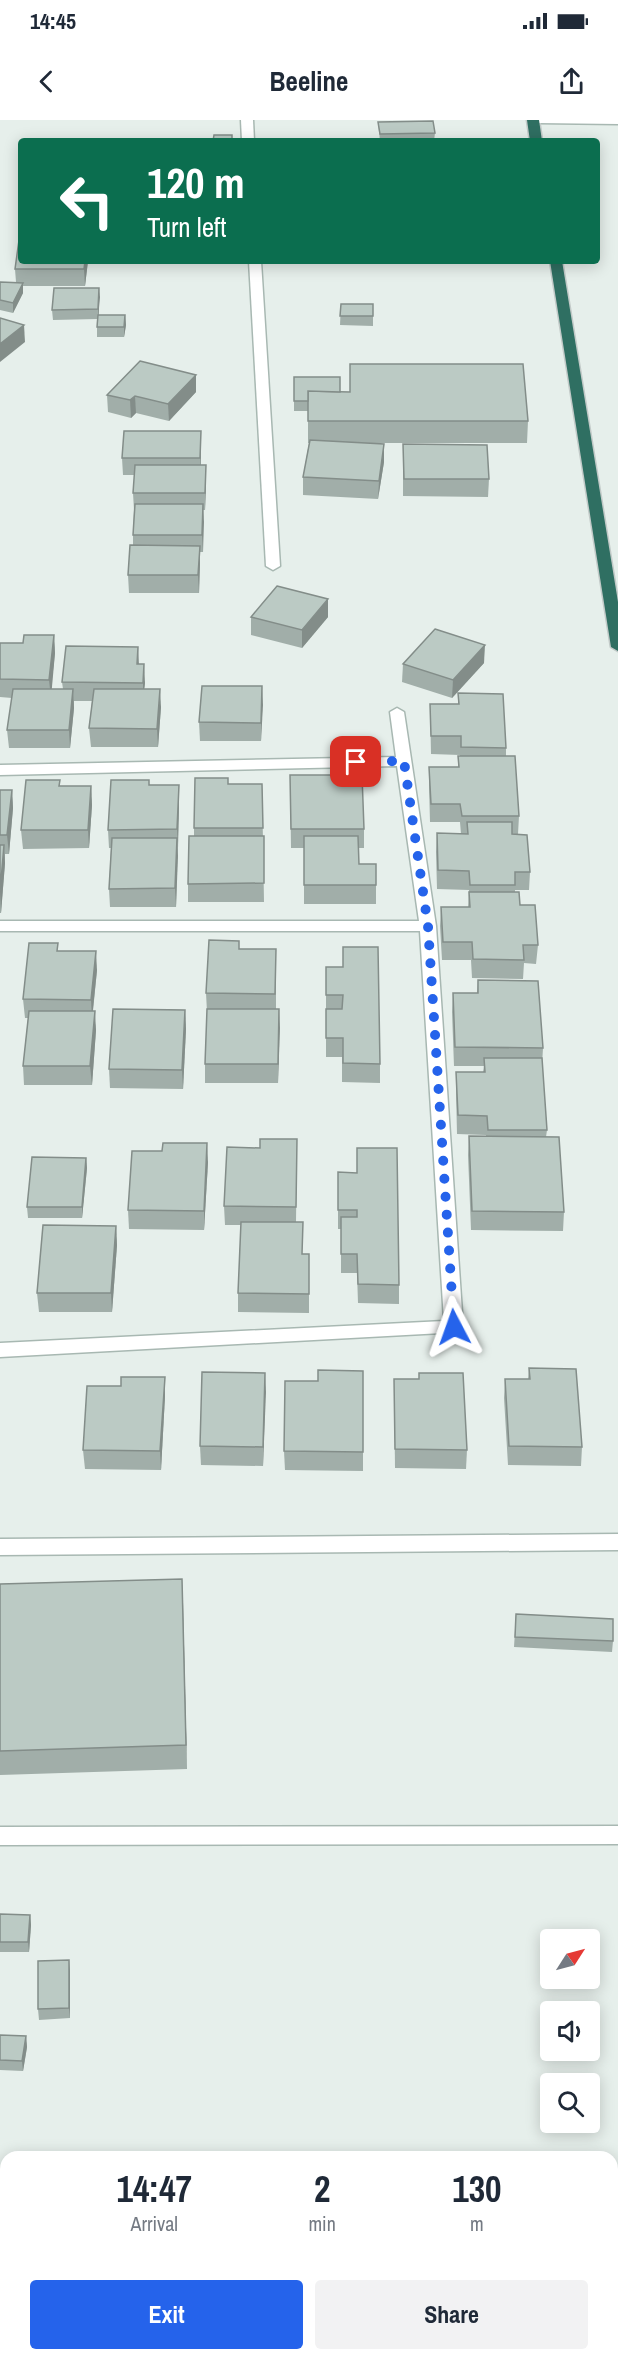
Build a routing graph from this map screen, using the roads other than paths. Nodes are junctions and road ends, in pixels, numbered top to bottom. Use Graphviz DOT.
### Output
graph roads {
  1 [pos="247,120"];
  2 [pos="533,120"];
  3 [pos="538,120"];
  4 [pos="618,121"];
  5 [pos="248,138"];
  6 [pos="536,138"];
  7 [pos="255,264"];
  8 [pos="556,264"];
  9 [pos="273,566"];
  10 [pos="618,647"];
  11 [pos="397,712"];
  12 [pos="404,761"];
  13 [pos="0,770"];
  14 [pos="0,926"];
  15 [pos="428,926"];
  16 [pos="0,1350"];
  17 [pos="618,1542"];
  18 [pos="0,1547"];
  19 [pos="618,1835"];
  20 [pos="0,1836"];
  1 -- 5 [label="street"];
  2 -- 6 [label="highway"];
  3 -- 4 [label="street"];
  7 -- 9 [label="street"];
  8 -- 10 [label="highway"];
  11 -- 12 [label="street"];
  12 -- 13 [label="street"];
  12 -- 15 [label="street"];
  14 -- 15 [label="street"];
  15 -- 16 [label="street"];
  17 -- 18 [label="street"];
  19 -- 20 [label="street"];
}
